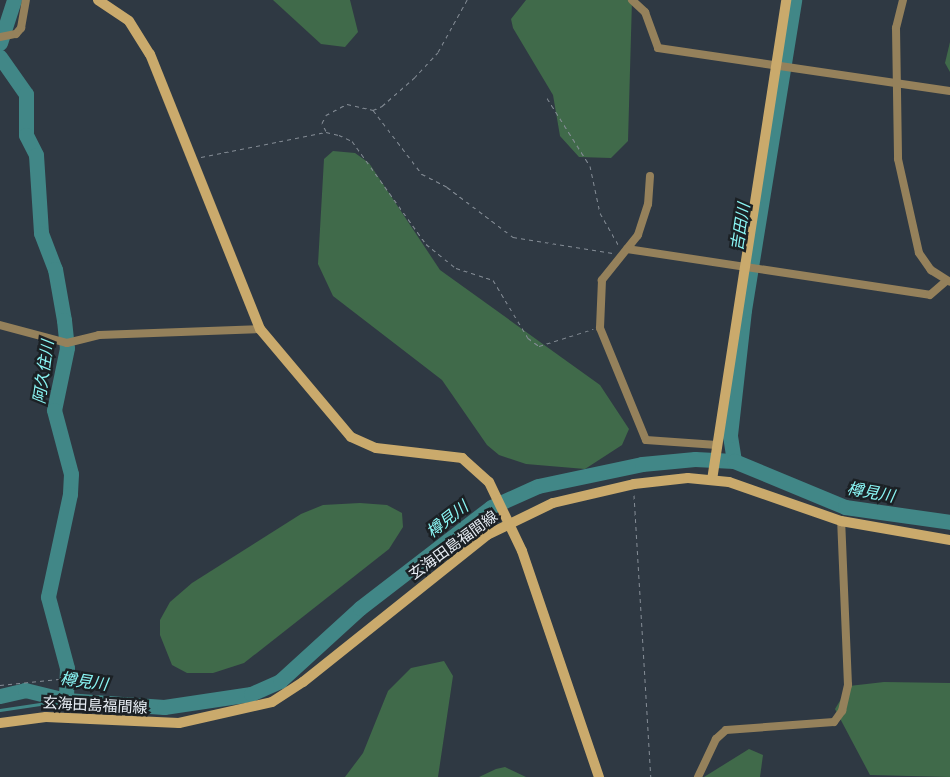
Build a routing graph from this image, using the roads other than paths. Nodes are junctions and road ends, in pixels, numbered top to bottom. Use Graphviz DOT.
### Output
graph roads {
  1 [pos="26,0"];
  2 [pos="98,0"];
  3 [pos="632,0"];
  4 [pos="786,0"];
  5 [pos="903,0"];
  6 [pos="0,37"];
  7 [pos="775,66"];
  8 [pos="898,86"];
  9 [pos="950,91"];
  10 [pos="650,176"];
  11 [pos="627,249"];
  12 [pos="744,267"];
  13 [pos="948,281"];
  14 [pos="0,325"];
  15 [pos="260,329"];
  16 [pos="717,447"];
  17 [pos="713,477"];
  18 [pos="510,520"];
  19 [pos="841,521"];
  20 [pos="950,540"];
  21 [pos="0,723"];
  22 [pos="598,777"];
  23 [pos="698,777"];
  1 -- 6 [label="street"];
  2 -- 15 [label="street"];
  3 -- 7 [label="street"];
  4 -- 7 [label="street"];
  5 -- 8 [label="street"];
  7 -- 8 [label="street"];
  7 -- 12 [label="street"];
  8 -- 9 [label="street"];
  8 -- 13 [label="street"];
  10 -- 11 [label="street"];
  11 -- 12 [label="street"];
  11 -- 16 [label="street"];
  12 -- 13 [label="street"];
  12 -- 16 [label="street"];
  14 -- 15 [label="street"];
  15 -- 18 [label="street"];
  16 -- 17 [label="street"];
  17 -- 18 [label="street, 玄海田島福間線"];
  17 -- 19 [label="street, 玄海田島福間線"];
  18 -- 21 [label="street, 玄海田島福間線"];
  18 -- 22 [label="street"];
  19 -- 20 [label="street, 玄海田島福間線"];
  19 -- 23 [label="street"];
}
